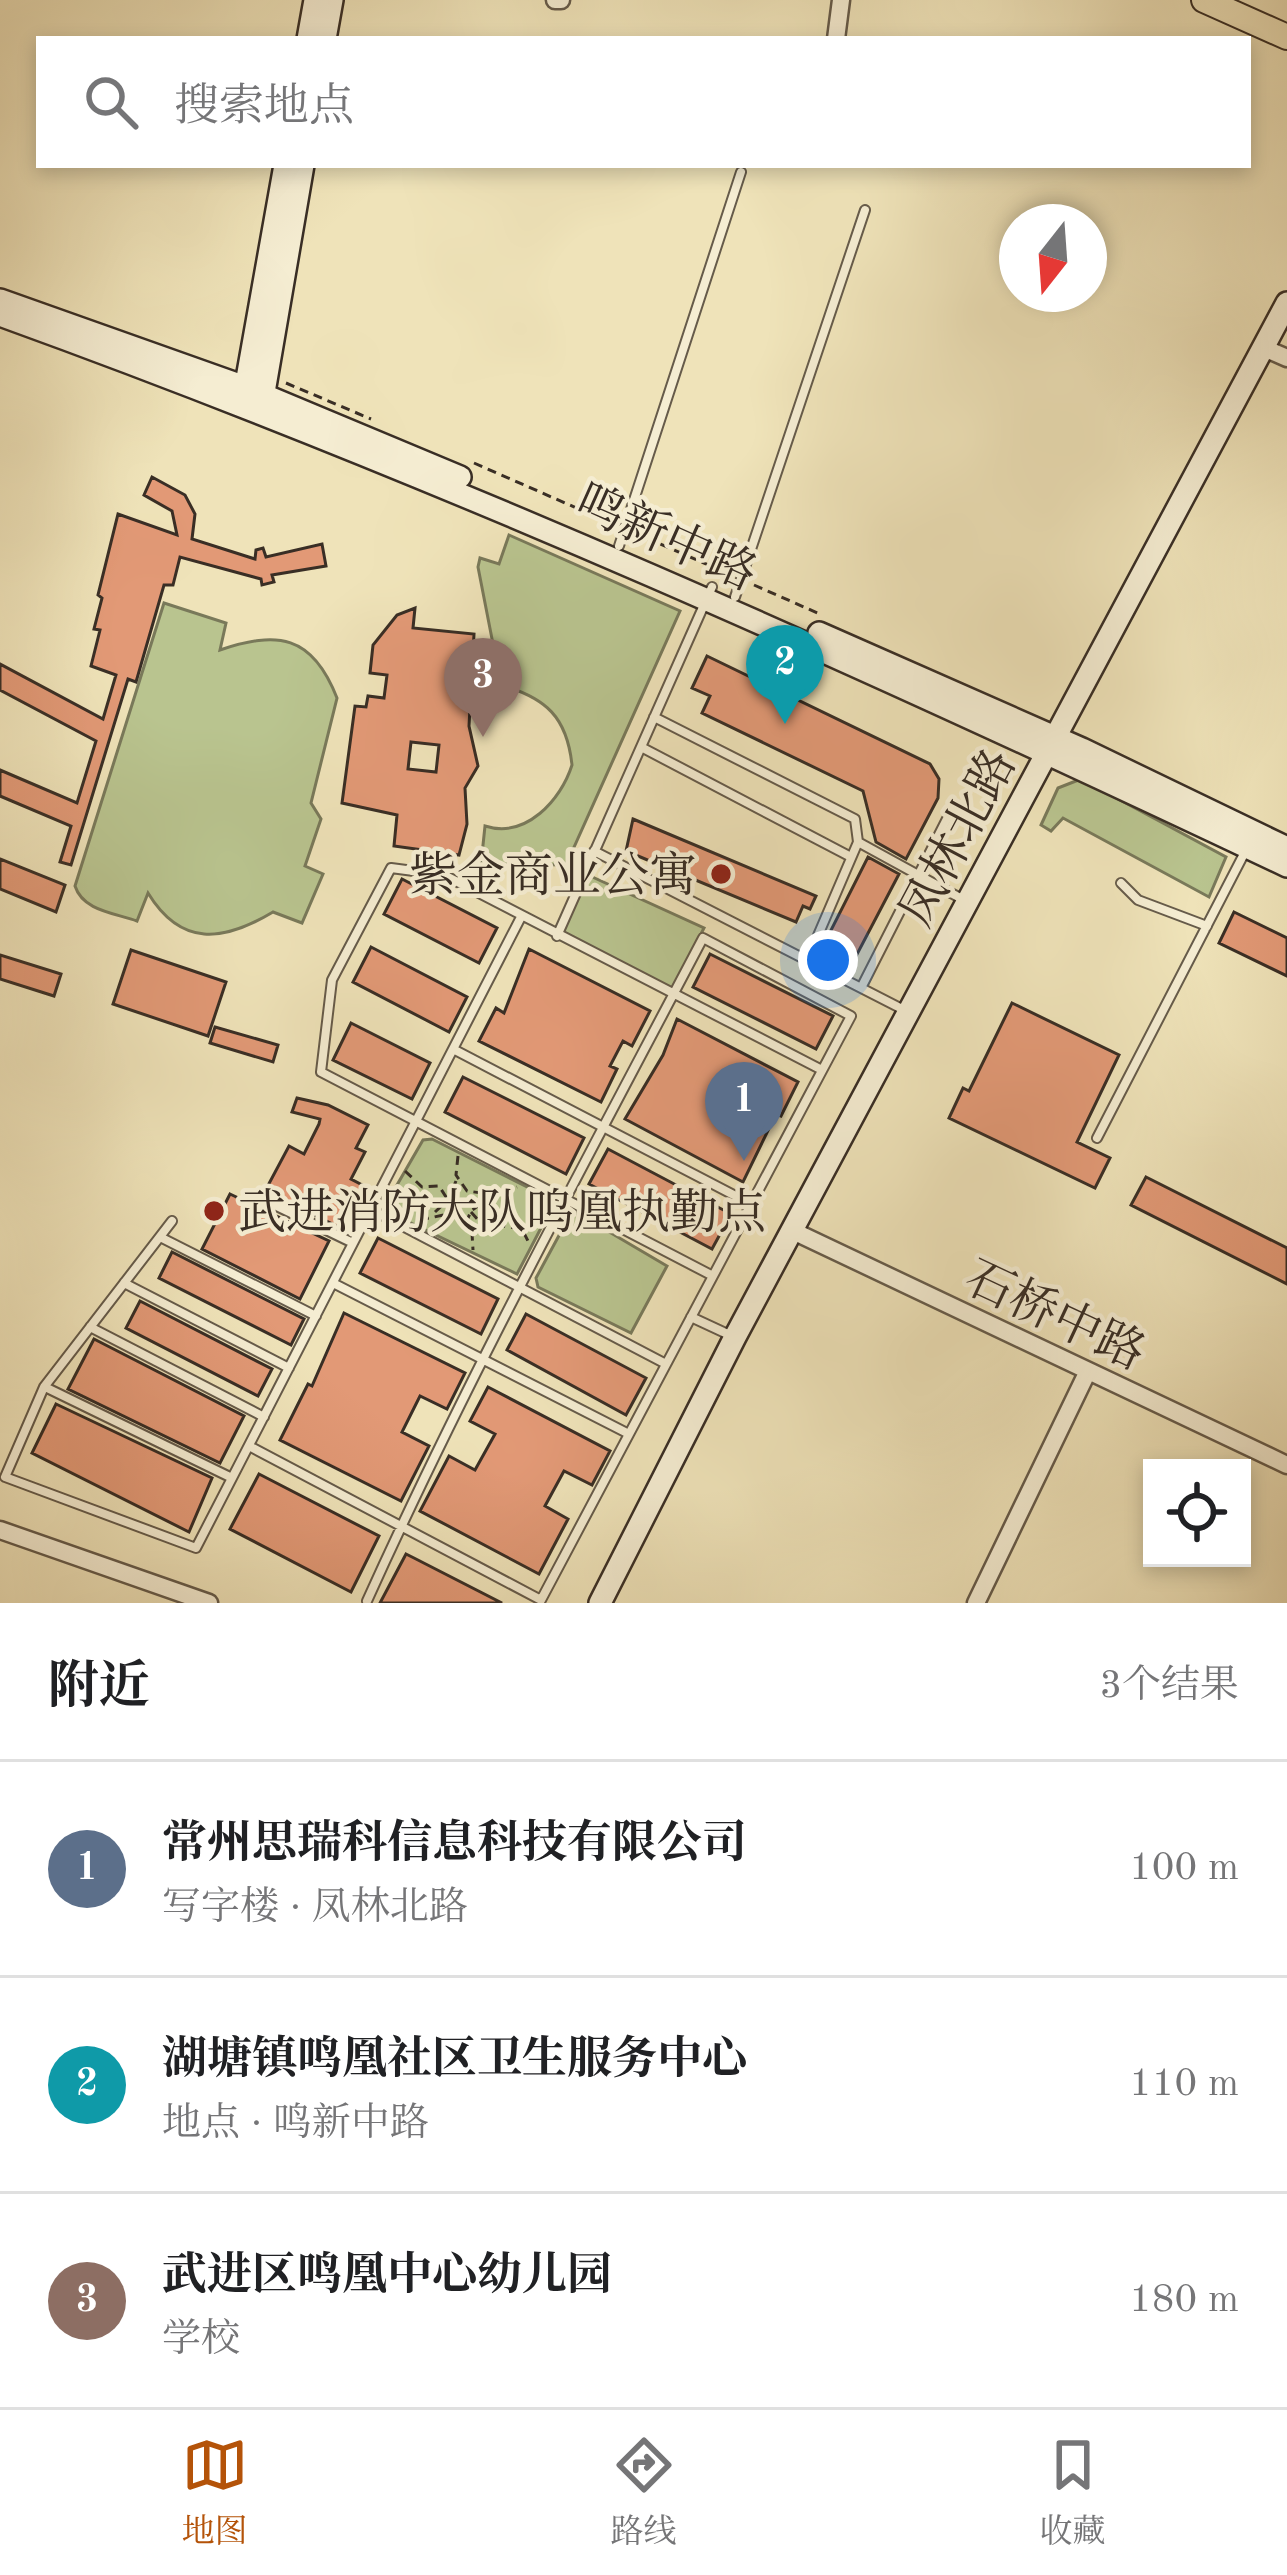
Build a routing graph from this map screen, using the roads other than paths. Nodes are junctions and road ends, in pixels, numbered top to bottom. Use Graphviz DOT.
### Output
graph roads {
  1 [pos="315,0"];
  2 [pos="332,0"];
  3 [pos="841,0"];
  4 [pos="1204,0"];
  5 [pos="309,36"];
  6 [pos="326,36"];
  7 [pos="836,36"];
  8 [pos="1287,37"];
  9 [pos="285,168"];
  10 [pos="302,168"];
  11 [pos="741,172"];
  12 [pos="865,210"];
  13 [pos="0,300"];
  14 [pos="1287,303"];
  15 [pos="0,315"];
  16 [pos="1264,348"];
  17 [pos="1287,358"];
  18 [pos="256,394"];
  19 [pos="622,537"];
  20 [pos="738,588"];
  21 [pos="709,593"];
  22 [pos="654,717"];
  23 [pos="1053,746"];
  24 [pos="640,747"];
  25 [pos="954,805"];
  26 [pos="1251,840"];
  27 [pos="858,842"];
  28 [pos="1287,848"];
  29 [pos="594,851"];
  30 [pos="851,857"];
  31 [pos="1287,866"];
  32 [pos="918,875"];
  33 [pos="1121,883"];
  34 [pos="969,902"];
  35 [pos="520,917"];
  36 [pos="1207,926"];
  37 [pos="557,936"];
  38 [pos="807,961"];
  39 [pos="861,988"];
  40 [pos="673,995"];
  41 [pos="910,1012"];
  42 [pos="452,1049"];
  43 [pos="822,1070"];
  44 [pos="416,1121"];
  45 [pos="604,1128"];
  46 [pos="1097,1138"];
  47 [pos="260,1198"];
  48 [pos="566,1199"];
  49 [pos="751,1204"];
  50 [pos="370,1209"];
  51 [pos="172,1221"];
  52 [pos="793,1231"];
  53 [pos="160,1237"];
  54 [pos="353,1243"];
  55 [pos="713,1276"];
  56 [pos="124,1282"];
  57 [pos="333,1282"];
  58 [pos="520,1287"];
  59 [pos="316,1316"];
  60 [pos="691,1317"];
  61 [pos="90,1327"];
  62 [pos="736,1337"];
  63 [pos="483,1359"];
  64 [pos="667,1364"];
  65 [pos="289,1368"];
  66 [pos="1087,1373"];
  67 [pos="44,1387"];
  68 [pos="264,1417"];
  69 [pos="629,1434"];
  70 [pos="249,1446"];
  71 [pos="1287,1465"];
  72 [pos="232,1478"];
  73 [pos="401,1526"];
  74 [pos="0,1530"];
  75 [pos="367,1601"];
  76 [pos="209,1603"];
  77 [pos="600,1603"];
  78 [pos="976,1603"];
  1 -- 5 [label="main road"];
  2 -- 6 [label="main road"];
  3 -- 7 [label="street"];
  4 -- 8 [label="main road"];
  9 -- 18 [label="main road"];
  10 -- 18 [label="main road"];
  11 -- 19 [label="lane"];
  12 -- 20 [label="lane"];
  13 -- 18 [label="main road, 鸣新中路"];
  14 -- 16 [label="main road, 凤林北路"];
  15 -- 18 [label="main road, 鸣新中路"];
  16 -- 17 [label="street"];
  16 -- 23 [label="main road, 凤林北路"];
  18 -- 19 [label="main road, 鸣新中路"];
  18 -- 21 [label="main road, 鸣新中路"];
  19 -- 21 [label="main road, 鸣新中路"];
  20 -- 21 [label="main road, 鸣新中路"];
  20 -- 23 [label="main road, 鸣新中路"];
  21 -- 22 [label="lane"];
  21 -- 23 [label="main road, 鸣新中路"];
  22 -- 24 [label="lane"];
  22 -- 27 [label="lane"];
  23 -- 26 [label="main road, 鸣新中路"];
  23 -- 34 [label="main road, 凤林北路"];
  24 -- 29 [label="lane"];
  24 -- 30 [label="lane"];
  25 -- 32 [label="lane"];
  26 -- 28 [label="main road, 鸣新中路"];
  26 -- 31 [label="main road, 鸣新中路"];
  26 -- 36 [label="lane"];
  27 -- 30 [label="lane"];
  27 -- 32 [label="lane"];
  29 -- 37 [label="lane"];
  29 -- 38 [label="lane"];
  30 -- 38 [label="lane"];
  32 -- 34 [label="lane"];
  32 -- 39 [label="lane"];
  33 -- 36 [label="lane"];
  34 -- 41 [label="main road, 凤林北路"];
  35 -- 37 [label="lane"];
  35 -- 42 [label="lane"];
  35 -- 44 [label="lane"];
  36 -- 46 [label="lane"];
  37 -- 40 [label="lane"];
  38 -- 39 [label="lane"];
  39 -- 41 [label="lane"];
  40 -- 43 [label="lane"];
  40 -- 43 [label="lane"];
  40 -- 45 [label="lane"];
  41 -- 52 [label="main road, 凤林北路"];
  42 -- 44 [label="lane"];
  42 -- 45 [label="lane"];
  43 -- 49 [label="lane"];
  44 -- 48 [label="lane"];
  44 -- 50 [label="lane"];
  45 -- 48 [label="lane"];
  45 -- 49 [label="lane"];
  47 -- 54 [label="lane"];
  48 -- 55 [label="lane"];
  48 -- 58 [label="lane"];
  49 -- 55 [label="lane"];
  50 -- 54 [label="lane"];
  50 -- 58 [label="lane"];
  51 -- 53 [label="lane"];
  52 -- 62 [label="main road, 凤林北路"];
  52 -- 66 [label="street, 石桥中路"];
  53 -- 56 [label="lane"];
  53 -- 59 [label="lane"];
  54 -- 57 [label="lane"];
  55 -- 60 [label="lane"];
  56 -- 61 [label="lane"];
  56 -- 65 [label="lane"];
  57 -- 59 [label="lane"];
  57 -- 63 [label="lane"];
  58 -- 63 [label="lane"];
  58 -- 64 [label="lane"];
  59 -- 65 [label="lane"];
  60 -- 62 [label="lane"];
  60 -- 64 [label="lane"];
  61 -- 67 [label="lane"];
  61 -- 68 [label="lane"];
  62 -- 77 [label="main road, 凤林北路"];
  63 -- 69 [label="lane"];
  63 -- 73 [label="lane"];
  64 -- 69 [label="lane"];
  65 -- 68 [label="lane"];
  66 -- 71 [label="street, 石桥中路"];
  66 -- 78 [label="street"];
  67 -- 72 [label="lane"];
  67 -- 72 [label="lane"];
  68 -- 70 [label="lane"];
  69 -- 73 [label="lane"];
  70 -- 72 [label="lane"];
  70 -- 73 [label="lane"];
  73 -- 75 [label="lane"];
  74 -- 76 [label="street"];
}
